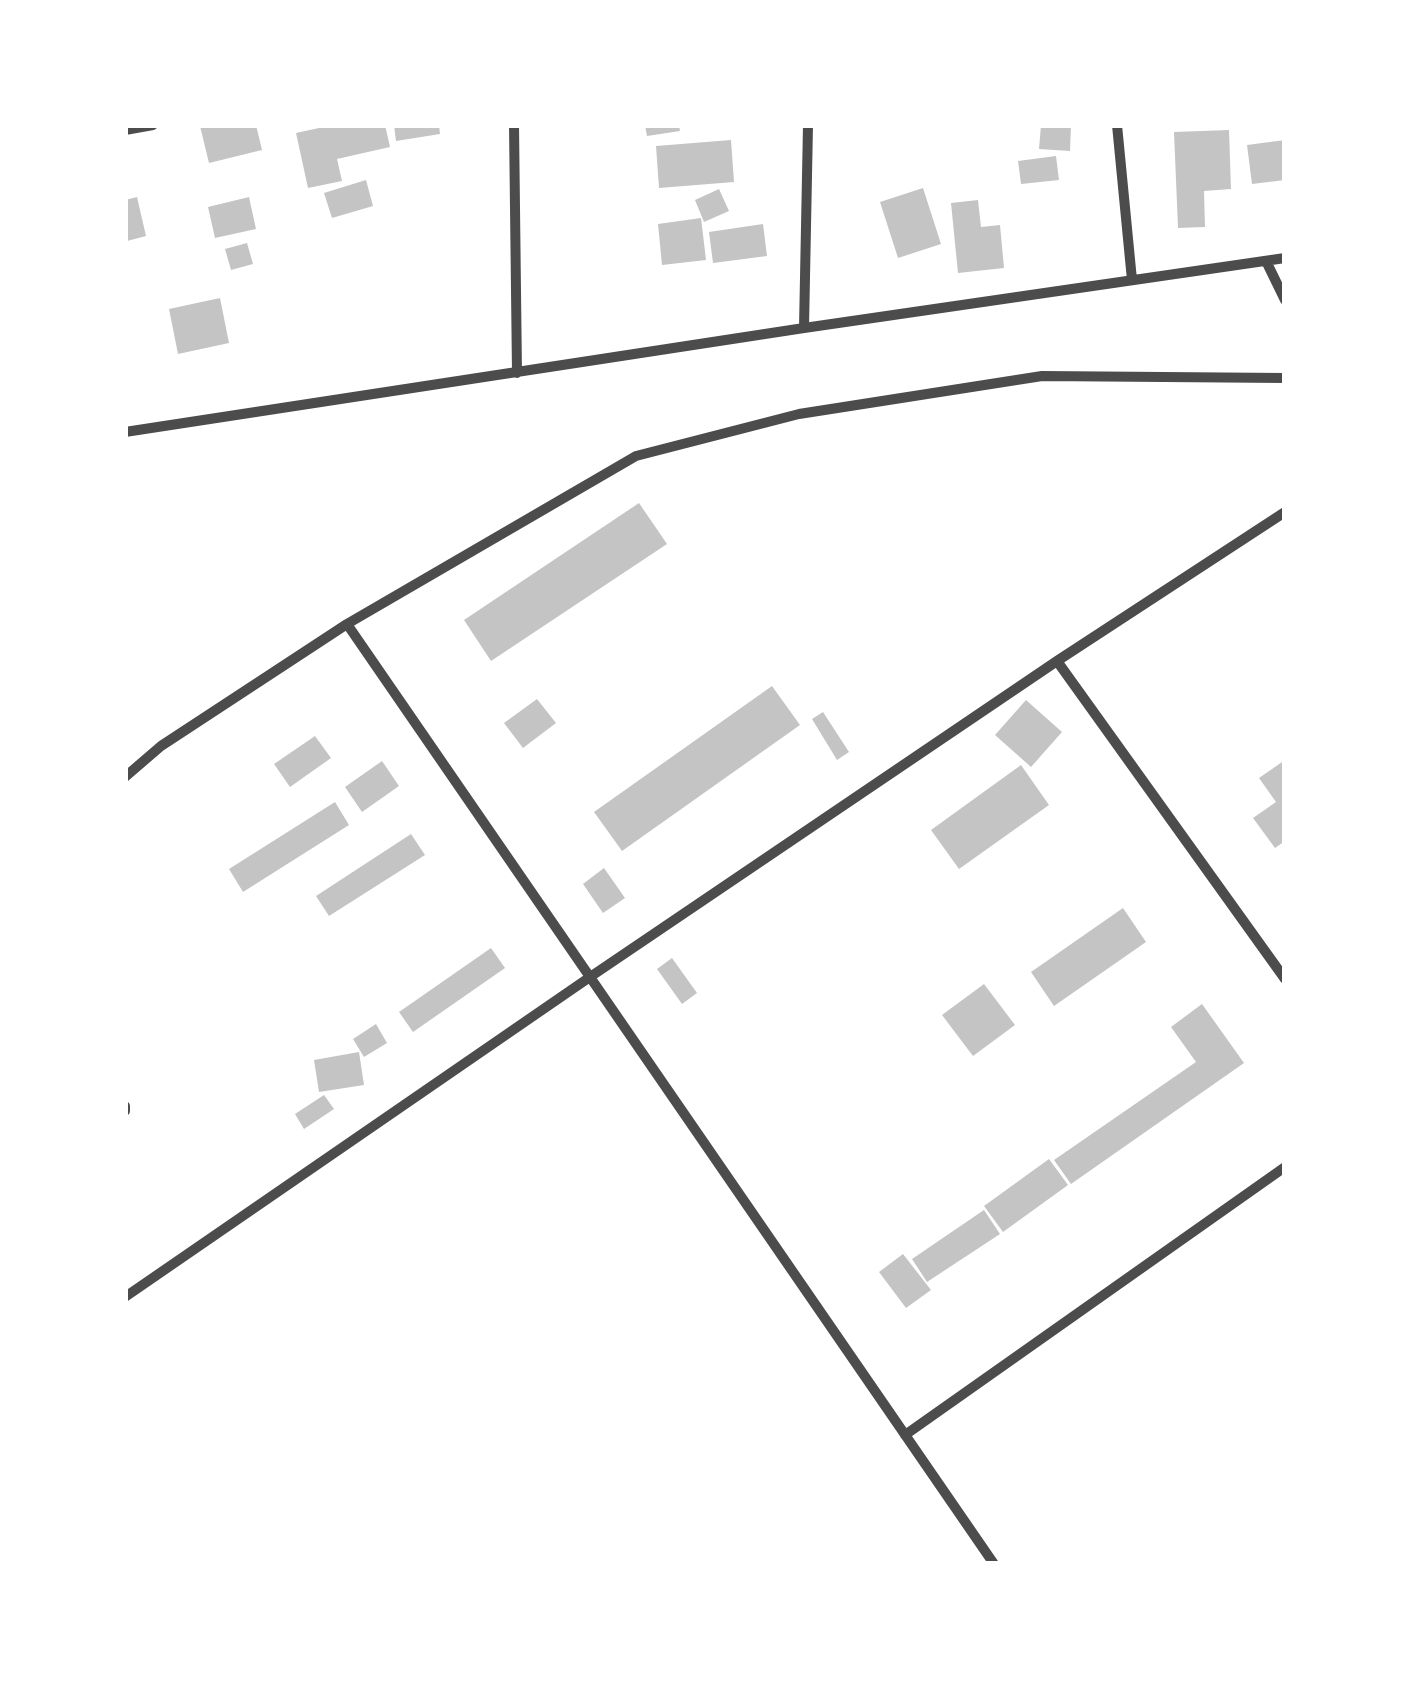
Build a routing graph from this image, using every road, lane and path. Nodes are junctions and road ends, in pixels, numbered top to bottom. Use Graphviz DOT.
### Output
graph roads {
  1 [pos="153,125"];
  2 [pos="514,125"];
  3 [pos="808,125"];
  4 [pos="1117,125"];
  5 [pos="125,130"];
  6 [pos="1285,258"];
  7 [pos="1266,260"];
  8 [pos="1132,280"];
  9 [pos="1285,300"];
  10 [pos="804,328"];
  11 [pos="517,373"];
  12 [pos="1285,378"];
  13 [pos="125,432"];
  14 [pos="1285,512"];
  15 [pos="347,624"];
  16 [pos="1057,660"];
  17 [pos="125,777"];
  18 [pos="590,976"];
  19 [pos="1285,980"];
  20 [pos="1285,1167"];
  21 [pos="125,1297"];
  22 [pos="905,1435"];
  23 [pos="994,1564"];
  1 -- 5 [label="street"];
  2 -- 11 [label="street"];
  3 -- 10 [label="street"];
  4 -- 8 [label="street"];
  6 -- 7 [label="street"];
  7 -- 8 [label="street"];
  7 -- 9 [label="street"];
  8 -- 10 [label="street"];
  10 -- 11 [label="street"];
  11 -- 13 [label="street"];
  12 -- 15 [label="street"];
  14 -- 16 [label="street"];
  15 -- 17 [label="street"];
  15 -- 18 [label="street"];
  16 -- 18 [label="street"];
  16 -- 19 [label="street"];
  18 -- 21 [label="street"];
  18 -- 22 [label="street"];
  20 -- 22 [label="street"];
  22 -- 23 [label="street"];
}
